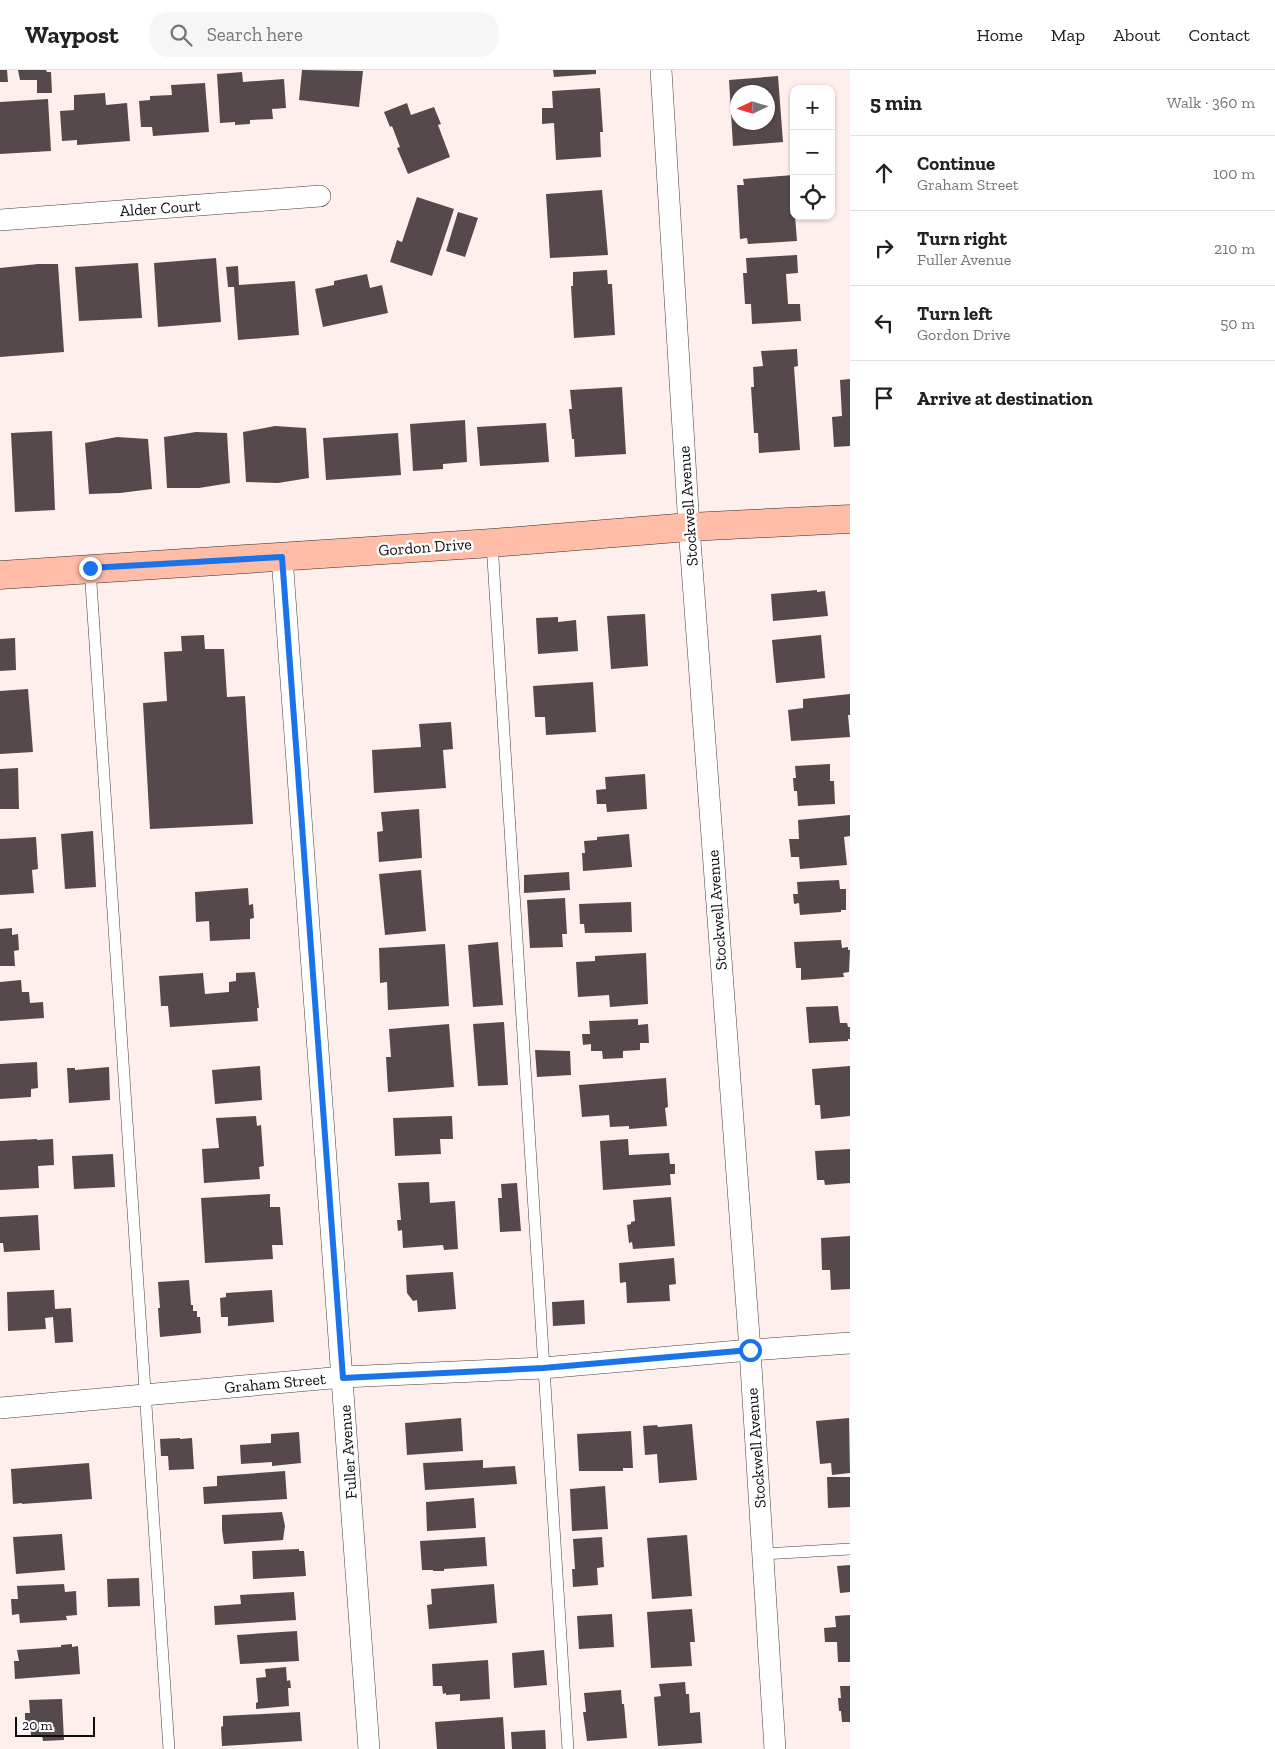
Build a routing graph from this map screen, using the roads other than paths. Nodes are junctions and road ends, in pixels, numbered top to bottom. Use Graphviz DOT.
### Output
graph roads {
  1 [pos="661,70"];
  2 [pos="320,196"];
  3 [pos="0,220"];
  4 [pos="850,519"];
  5 [pos="689,527"];
  6 [pos="492,543"];
  7 [pos="282,557"];
  8 [pos="90,568"];
  9 [pos="0,575"];
  10 [pos="850,1343"];
  11 [pos="750,1350"];
  12 [pos="543,1368"];
  13 [pos="343,1378"];
  14 [pos="144,1395"];
  15 [pos="0,1408"];
  16 [pos="850,1549"];
  17 [pos="763,1554"];
  18 [pos="169,1749"];
  19 [pos="369,1749"];
  20 [pos="568,1749"];
  21 [pos="775,1749"];
  1 -- 5 [label="street, Stockwell Avenue"];
  2 -- 3 [label="street, Alder Court"];
  4 -- 5 [label="main road, Gordon Drive"];
  5 -- 6 [label="main road, Gordon Drive"];
  5 -- 11 [label="street, Stockwell Avenue"];
  6 -- 7 [label="main road, Gordon Drive"];
  6 -- 12 [label="lane"];
  7 -- 8 [label="main road, Gordon Drive"];
  7 -- 13 [label="street, Fuller Avenue"];
  8 -- 9 [label="main road, Gordon Drive"];
  8 -- 14 [label="lane"];
  10 -- 11 [label="street, Graham Street"];
  11 -- 12 [label="street, Graham Street"];
  11 -- 17 [label="street, Stockwell Avenue"];
  12 -- 13 [label="street, Graham Street"];
  12 -- 20 [label="lane"];
  13 -- 14 [label="street, Graham Street"];
  13 -- 19 [label="street, Fuller Avenue"];
  14 -- 15 [label="street, Graham Street"];
  14 -- 18 [label="lane"];
  16 -- 17 [label="lane"];
  17 -- 21 [label="street, Stockwell Avenue"];
}
